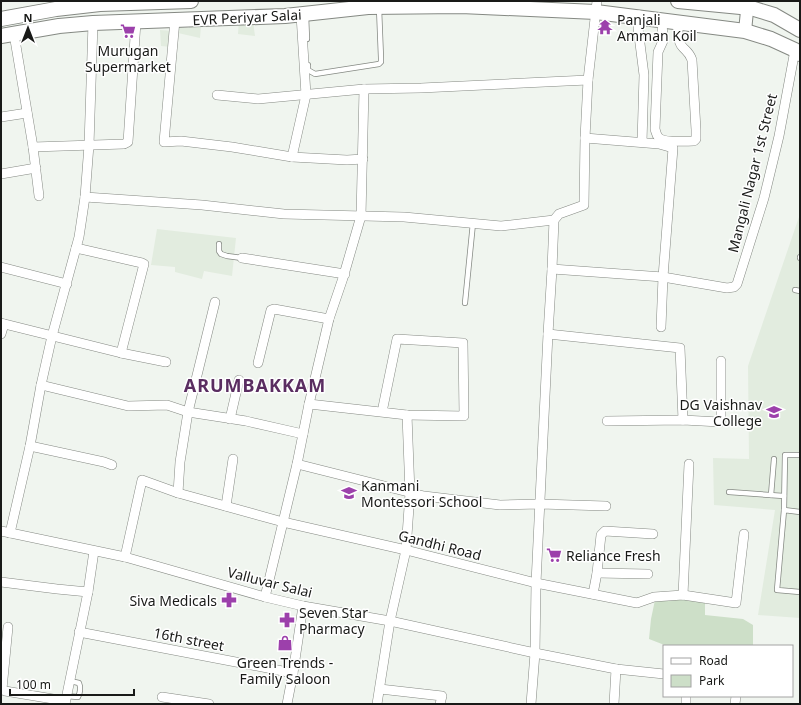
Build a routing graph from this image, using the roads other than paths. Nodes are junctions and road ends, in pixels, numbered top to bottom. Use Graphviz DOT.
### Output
graph roads {
  1 [pos="191,1"];
  2 [pos="678,1"];
  3 [pos="148,2"];
  4 [pos="697,2"];
  5 [pos="753,5"];
  6 [pos="596,6"];
  7 [pos="378,7"];
  8 [pos="303,14"];
  9 [pos="639,16"];
  10 [pos="1,20"];
  11 [pos="175,20"];
  12 [pos="662,20"];
  13 [pos="136,22"];
  14 [pos="678,22"];
  15 [pos="93,23"];
  16 [pos="800,30"];
  17 [pos="745,31"];
  18 [pos="7,35"];
  19 [pos="797,52"];
  20 [pos="588,80"];
  21 [pos="364,89"];
  22 [pos="217,95"];
  23 [pos="306,95"];
  24 [pos="27,113"];
  25 [pos="1,117"];
  26 [pos="585,138"];
  27 [pos="642,142"];
  28 [pos="89,145"];
  29 [pos="33,147"];
  30 [pos="292,157"];
  31 [pos="363,159"];
  32 [pos="36,168"];
  33 [pos="1,174"];
  34 [pos="39,196"];
  35 [pos="85,197"];
  36 [pos="361,216"];
  37 [pos="554,220"];
  38 [pos="473,223"];
  39 [pos="218,244"];
  40 [pos="76,248"];
  41 [pos="242,258"];
  42 [pos="1,267"];
  43 [pos="552,269"];
  44 [pos="345,274"];
  45 [pos="663,277"];
  46 [pos="67,284"];
  47 [pos="215,302"];
  48 [pos="465,303"];
  49 [pos="330,319"];
  50 [pos="2,324"];
  51 [pos="661,326"];
  52 [pos="1,334"];
  53 [pos="548,334"];
  54 [pos="52,336"];
  55 [pos="121,353"];
  56 [pos="721,361"];
  57 [pos="166,362"];
  58 [pos="258,363"];
  59 [pos="238,380"];
  60 [pos="41,385"];
  61 [pos="309,404"];
  62 [pos="188,412"];
  63 [pos="382,412"];
  64 [pos="407,415"];
  65 [pos="230,419"];
  66 [pos="683,420"];
  67 [pos="607,421"];
  68 [pos="303,434"];
  69 [pos="30,446"];
  70 [pos="800,456"];
  71 [pos="233,459"];
  72 [pos="774,459"];
  73 [pos="297,464"];
  74 [pos="689,464"];
  75 [pos="112,465"];
  76 [pos="729,492"];
  77 [pos="178,493"];
  78 [pos="410,493"];
  79 [pos="771,495"];
  80 [pos="784,496"];
  81 [pos="540,504"];
  82 [pos="226,506"];
  83 [pos="606,506"];
  84 [pos="784,510"];
  85 [pos="800,512"];
  86 [pos="284,522"];
  87 [pos="5,532"];
  88 [pos="653,534"];
  89 [pos="744,534"];
  90 [pos="406,550"];
  91 [pos="94,551"];
  92 [pos="125,557"];
  93 [pos="597,573"];
  94 [pos="648,574"];
  95 [pos="1,582"];
  96 [pos="536,583"];
  97 [pos="88,592"];
  98 [pos="800,592"];
  99 [pos="593,594"];
  100 [pos="683,595"];
  101 [pos="265,597"];
  102 [pos="303,606"];
  103 [pos="390,620"];
  104 [pos="8,627"];
  105 [pos="79,632"];
  106 [pos="535,653"];
  107 [pos="616,669"];
  108 [pos="293,673"];
  109 [pos="663,674"];
  110 [pos="380,689"];
  111 [pos="162,697"];
  112 [pos="65,700"];
  113 [pos="209,704"];
  114 [pos="288,704"];
  115 [pos="377,704"];
  116 [pos="440,704"];
  117 [pos="531,704"];
  118 [pos="614,704"];
  1 -- 3 [label="main road, EVR Periyar Salai"];
  2 -- 4 [label="main road"];
  3 -- 10 [label="main road, EVR Periyar Salai"];
  4 -- 5 [label="main road"];
  5 -- 16 [label="main road"];
  5 -- 17 [label="street"];
  6 -- 7 [label="main road, EVR Periyar Salai"];
  6 -- 9 [label="main road, EVR Periyar Salai"];
  6 -- 20 [label="street"];
  7 -- 8 [label="main road, EVR Periyar Salai"];
  7 -- 8 [label="lane"];
  8 -- 11 [label="main road, EVR Periyar Salai"];
  8 -- 23 [label="street"];
  9 -- 12 [label="main road, EVR Periyar Salai"];
  9 -- 27 [label="street"];
  11 -- 13 [label="main road, EVR Periyar Salai"];
  11 -- 30 [label="street"];
  12 -- 14 [label="main road, EVR Periyar Salai"];
  12 -- 14 [label="street"];
  13 -- 15 [label="main road, EVR Periyar Salai"];
  13 -- 28 [label="street"];
  14 -- 17 [label="main road, EVR Periyar Salai"];
  15 -- 18 [label="main road, EVR Periyar Salai"];
  15 -- 28 [label="street"];
  17 -- 19 [label="main road, EVR Periyar Salai"];
  18 -- 24 [label="street"];
  19 -- 45 [label="street, Mangali Nagar 1st Street"];
  20 -- 21 [label="street"];
  20 -- 26 [label="street"];
  21 -- 23 [label="street"];
  21 -- 31 [label="street"];
  22 -- 23 [label="street"];
  23 -- 30 [label="street"];
  24 -- 25 [label="street"];
  24 -- 29 [label="street"];
  26 -- 27 [label="street"];
  26 -- 37 [label="street"];
  27 -- 45 [label="street"];
  28 -- 29 [label="street"];
  28 -- 35 [label="street"];
  29 -- 32 [label="street"];
  30 -- 31 [label="street"];
  31 -- 36 [label="street"];
  32 -- 33 [label="street"];
  32 -- 34 [label="street"];
  35 -- 36 [label="street"];
  35 -- 40 [label="street"];
  36 -- 38 [label="street"];
  36 -- 44 [label="street"];
  37 -- 38 [label="street"];
  37 -- 43 [label="street"];
  38 -- 48 [label="lane"];
  39 -- 41 [label="lane"];
  40 -- 46 [label="street"];
  40 -- 55 [label="street"];
  41 -- 44 [label="street"];
  42 -- 46 [label="street"];
  43 -- 45 [label="street, Mangali Nagar 1st Street"];
  43 -- 53 [label="street"];
  44 -- 49 [label="street"];
  45 -- 51 [label="street"];
  46 -- 54 [label="street"];
  47 -- 62 [label="street"];
  49 -- 58 [label="street"];
  49 -- 61 [label="street"];
  50 -- 52 [label="street"];
  50 -- 54 [label="street"];
  53 -- 66 [label="street"];
  53 -- 81 [label="street"];
  54 -- 55 [label="street"];
  54 -- 60 [label="street"];
  55 -- 57 [label="street"];
  56 -- 66 [label="street"];
  59 -- 65 [label="street"];
  60 -- 62 [label="street"];
  60 -- 69 [label="street"];
  61 -- 63 [label="street"];
  61 -- 68 [label="street"];
  62 -- 65 [label="street"];
  62 -- 77 [label="street"];
  63 -- 64 [label="street"];
  63 -- 64 [label="street"];
  64 -- 78 [label="street"];
  65 -- 68 [label="street"];
  66 -- 67 [label="street"];
  68 -- 73 [label="street"];
  69 -- 75 [label="street"];
  69 -- 87 [label="street"];
  70 -- 80 [label="lane"];
  71 -- 82 [label="street"];
  72 -- 79 [label="lane"];
  73 -- 78 [label="street"];
  73 -- 86 [label="street"];
  74 -- 100 [label="street"];
  76 -- 79 [label="lane"];
  77 -- 82 [label="street, Gandhi Road"];
  77 -- 92 [label="street, Gandhi Road"];
  78 -- 81 [label="street"];
  78 -- 90 [label="street"];
  79 -- 80 [label="lane"];
  80 -- 84 [label="lane"];
  81 -- 83 [label="street"];
  81 -- 96 [label="street"];
  82 -- 86 [label="street, Gandhi Road"];
  84 -- 85 [label="lane"];
  84 -- 98 [label="lane"];
  86 -- 90 [label="street, Gandhi Road"];
  86 -- 101 [label="street"];
  87 -- 91 [label="street, Valluvar Salai"];
  88 -- 93 [label="street"];
  89 -- 100 [label="street, Gandhi Road"];
  90 -- 96 [label="street, Gandhi Road"];
  90 -- 103 [label="street"];
  91 -- 92 [label="street, Valluvar Salai"];
  91 -- 97 [label="street"];
  92 -- 101 [label="street, Valluvar Salai"];
  93 -- 94 [label="street"];
  93 -- 99 [label="street"];
  95 -- 97 [label="street"];
  96 -- 99 [label="street, Gandhi Road"];
  96 -- 106 [label="street"];
  97 -- 105 [label="street"];
  99 -- 100 [label="street, Gandhi Road"];
  101 -- 102 [label="street, Valluvar Salai"];
  102 -- 103 [label="street, Valluvar Salai"];
  102 -- 108 [label="street"];
  103 -- 106 [label="street, Valluvar Salai"];
  103 -- 110 [label="street"];
  104 -- 112 [label="street"];
  105 -- 108 [label="street, 16th street"];
  105 -- 112 [label="street"];
  106 -- 107 [label="street, Valluvar Salai"];
  106 -- 117 [label="street"];
  107 -- 109 [label="street, Valluvar Salai"];
  107 -- 118 [label="street"];
  108 -- 114 [label="street"];
  110 -- 115 [label="street"];
  110 -- 116 [label="street"];
  111 -- 113 [label="street"];
}
